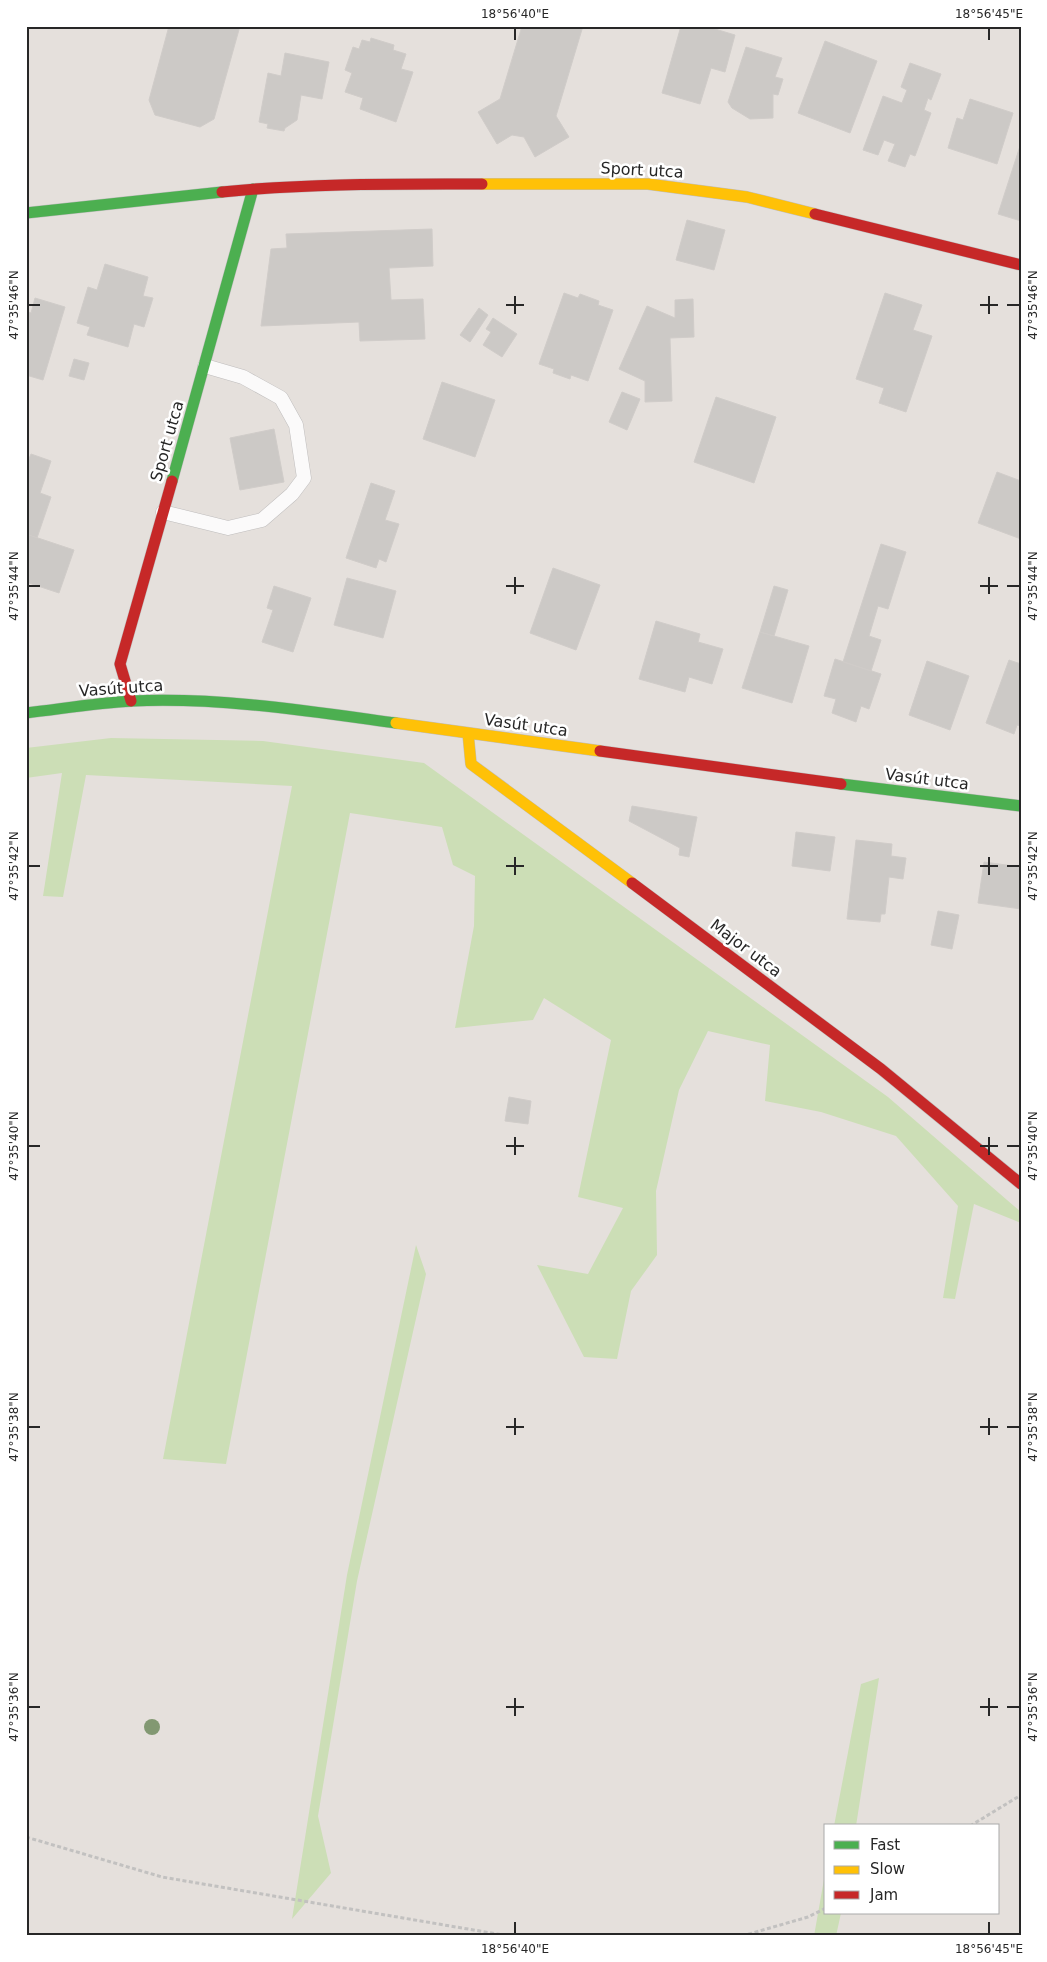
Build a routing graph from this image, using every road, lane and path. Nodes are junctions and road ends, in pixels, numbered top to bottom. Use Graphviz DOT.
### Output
graph roads {
  1 [pos="253,189"];
  2 [pos="26,214"];
  3 [pos="1021,265"];
  4 [pos="205,366"];
  5 [pos="163,512"];
  6 [pos="131,701"];
  7 [pos="26,713"];
  8 [pos="468,733"];
  9 [pos="1021,806"];
  10 [pos="1021,1184"];
  11 [pos="1021,1795"];
  12 [pos="973,1824"];
  13 [pos="26,1837"];
  14 [pos="824,1909"];
  15 [pos="509,1936"];
  16 [pos="742,1936"];
  1 -- 2 [label="street, Sport utca"];
  1 -- 3 [label="street, Sport utca"];
  1 -- 4 [label="street, Sport utca"];
  4 -- 5 [label="street, Sport utca"];
  4 -- 5 [label="lane"];
  5 -- 6 [label="street, Sport utca"];
  6 -- 7 [label="street, Vasút utca"];
  6 -- 8 [label="street, Vasút utca"];
  8 -- 9 [label="street, Vasút utca"];
  8 -- 10 [label="street, Major utca"];
  11 -- 12 [label="path"];
  13 -- 15 [label="path"];
  14 -- 16 [label="path"];
}
